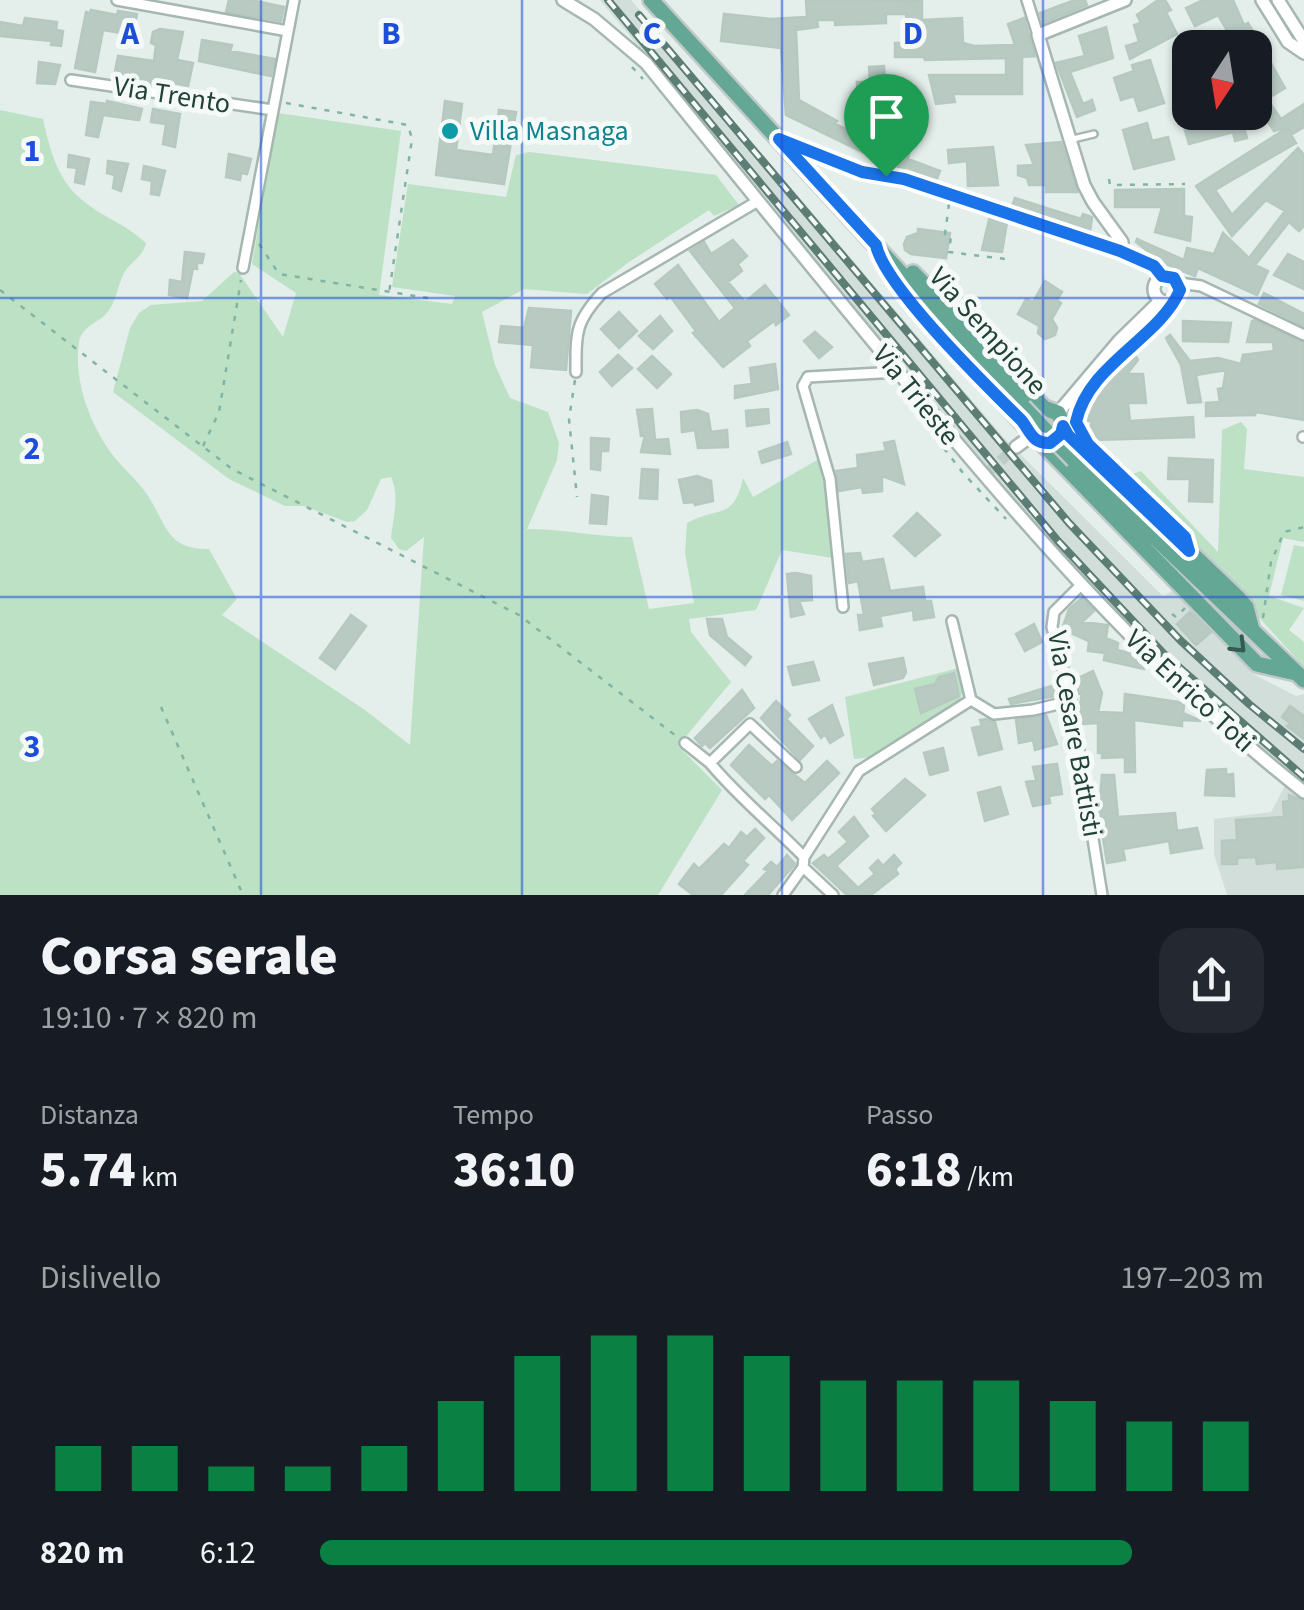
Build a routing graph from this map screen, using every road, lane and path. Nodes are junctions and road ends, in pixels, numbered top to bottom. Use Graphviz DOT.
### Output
graph roads {
  1 [pos="117,0"];
  2 [pos="294,0"];
  3 [pos="563,0"];
  4 [pos="651,0"];
  5 [pos="1027,0"];
  6 [pos="1126,0"];
  7 [pos="1262,0"];
  8 [pos="1278,0"];
  9 [pos="288,31"];
  10 [pos="1038,34"];
  11 [pos="1304,41"];
  12 [pos="1304,53"];
  13 [pos="72,80"];
  14 [pos="274,106"];
  15 [pos="1094,134"];
  16 [pos="779,139"];
  17 [pos="1070,139"];
  18 [pos="1108,179"];
  19 [pos="1185,184"];
  20 [pos="949,200"];
  21 [pos="758,201"];
  22 [pos="252,224"];
  23 [pos="876,245"];
  24 [pos="1120,251"];
  25 [pos="1005,259"];
  26 [pos="896,267"];
  27 [pos="243,268"];
  28 [pos="1162,276"];
  29 [pos="1178,283"];
  30 [pos="1,289"];
  31 [pos="389,293"];
  32 [pos="434,299"];
  33 [pos="1166,301"];
  34 [pos="1138,329"];
  35 [pos="1304,335"];
  36 [pos="576,372"];
  37 [pos="898,372"];
  38 [pos="1055,416"];
  39 [pos="1034,436"];
  40 [pos="202,446"];
  41 [pos="1016,448"];
  42 [pos="577,496"];
  43 [pos="1304,528"];
  44 [pos="1189,551"];
  45 [pos="1082,584"];
  46 [pos="1193,600"];
  47 [pos="843,607"];
  48 [pos="1172,614"];
  49 [pos="952,621"];
  50 [pos="1257,635"];
  51 [pos="1300,676"];
  52 [pos="970,700"];
  53 [pos="1071,701"];
  54 [pos="161,707"];
  55 [pos="685,743"];
  56 [pos="710,763"];
  57 [pos="796,767"];
  58 [pos="1304,792"];
  59 [pos="804,862"];
  60 [pos="243,895"];
  61 [pos="783,895"];
  62 [pos="833,895"];
  63 [pos="1102,895"];
  1 -- 9 [label="street"];
  2 -- 9 [label="street"];
  3 -- 21 [label="street, Via Trieste"];
  4 -- 16 [label="main road, Via Sempione"];
  5 -- 10 [label="street"];
  6 -- 10 [label="street"];
  7 -- 12 [label="street"];
  8 -- 11 [label="street"];
  9 -- 14 [label="street"];
  10 -- 17 [label="street"];
  13 -- 14 [label="street, Via Trento"];
  14 -- 22 [label="street"];
  14 -- 31 [label="path"];
  15 -- 17 [label="lane"];
  16 -- 23 [label="main road, Via Sempione"];
  16 -- 24 [label="street"];
  17 -- 24 [label="street"];
  18 -- 19 [label="path"];
  20 -- 25 [label="path"];
  21 -- 36 [label="street"];
  21 -- 37 [label="street, Via Trieste"];
  22 -- 27 [label="street"];
  22 -- 31 [label="path"];
  23 -- 26 [label="main road, Via Sempione"];
  23 -- 39 [label="main road"];
  24 -- 28 [label="street"];
  26 -- 38 [label="main road"];
  26 -- 50 [label="main road, Via Sempione, bridge"];
  27 -- 40 [label="path"];
  28 -- 29 [label="street"];
  28 -- 33 [label="street"];
  29 -- 33 [label="street"];
  29 -- 35 [label="street"];
  30 -- 40 [label="path"];
  31 -- 32 [label="path"];
  33 -- 34 [label="street"];
  34 -- 38 [label="street"];
  34 -- 44 [label="lane"];
  36 -- 42 [label="path"];
  37 -- 45 [label="street, Via Trieste"];
  37 -- 47 [label="street"];
  38 -- 39 [label="main road"];
  38 -- 39 [label="main road"];
  38 -- 44 [label="main road"];
  39 -- 41 [label="street"];
  39 -- 46 [label="main road"];
  40 -- 55 [label="path"];
  43 -- 50 [label="path"];
  44 -- 50 [label="main road"];
  45 -- 53 [label="street, Via Cesare Battisti"];
  45 -- 58 [label="street, Via Enrico Toti"];
  46 -- 48 [label="path"];
  46 -- 51 [label="main road, one-way"];
  49 -- 52 [label="street"];
  50 -- 51 [label="main road, Via Sempione"];
  52 -- 53 [label="street"];
  52 -- 59 [label="street"];
  53 -- 63 [label="street, Via Cesare Battisti"];
  54 -- 60 [label="path"];
  55 -- 56 [label="street"];
  56 -- 57 [label="street"];
  56 -- 59 [label="street"];
  59 -- 61 [label="street"];
  59 -- 62 [label="street"];
}
